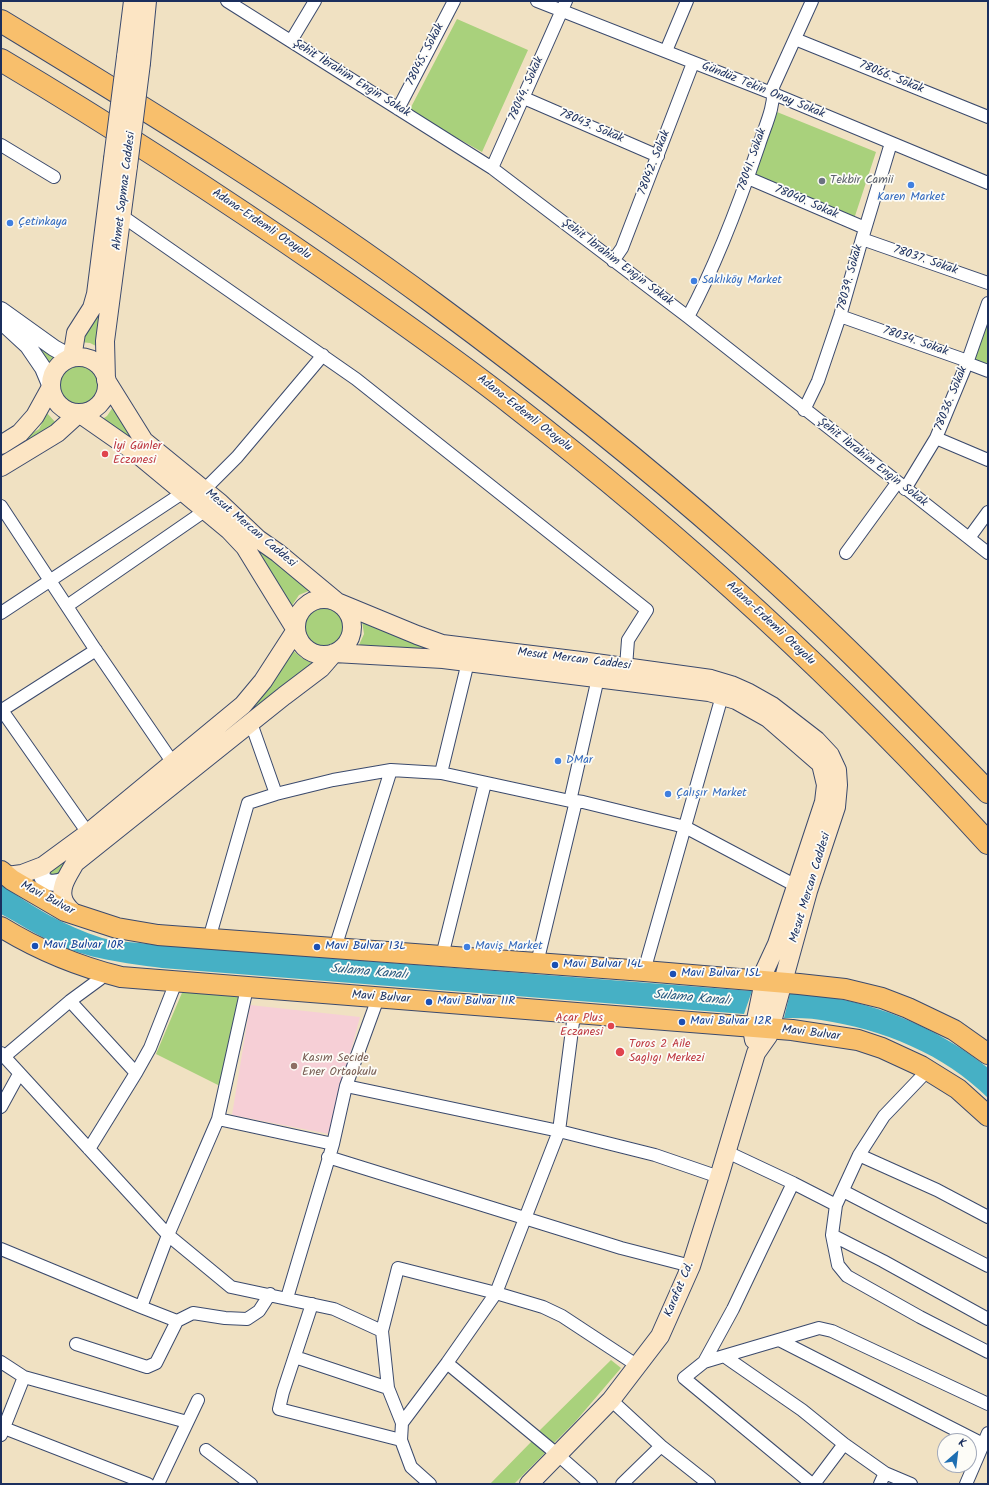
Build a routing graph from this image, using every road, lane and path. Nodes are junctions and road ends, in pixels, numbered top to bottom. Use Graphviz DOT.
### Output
graph roads {
  1 [pos="133,1"];
  2 [pos="147,1"];
  3 [pos="227,1"];
  4 [pos="315,1"];
  5 [pos="454,1"];
  6 [pos="537,1"];
  7 [pos="687,1"];
  8 [pos="812,1"];
  9 [pos="564,6"];
  10 [pos="1,21"];
  11 [pos="795,39"];
  12 [pos="291,41"];
  13 [pos="666,51"];
  14 [pos="1,60"];
  15 [pos="133,60"];
  16 [pos="694,63"];
  17 [pos="774,94"];
  18 [pos="524,98"];
  19 [pos="398,109"];
  20 [pos="988,117"];
  21 [pos="891,143"];
  22 [pos="1,144"];
  23 [pos="658,156"];
  24 [pos="121,163"];
  25 [pos="492,168"];
  26 [pos="54,177"];
  27 [pos="748,178"];
  28 [pos="988,183"];
  29 [pos="122,216"];
  30 [pos="863,234"];
  31 [pos="613,261"];
  32 [pos="988,283"];
  33 [pos="988,303"];
  34 [pos="1,310"];
  35 [pos="840,316"];
  36 [pos="688,317"];
  37 [pos="1,321"];
  38 [pos="323,355"];
  39 [pos="72,358"];
  40 [pos="967,363"];
  41 [pos="988,371"];
  42 [pos="106,380"];
  43 [pos="51,387"];
  44 [pos="804,410"];
  45 [pos="79,413"];
  46 [pos="936,438"];
  47 [pos="1,445"];
  48 [pos="988,460"];
  49 [pos="1,467"];
  50 [pos="901,486"];
  51 [pos="204,490"];
  52 [pos="184,492"];
  53 [pos="1,506"];
  54 [pos="206,510"];
  55 [pos="988,512"];
  56 [pos="968,538"];
  57 [pos="988,553"];
  58 [pos="846,554"];
  59 [pos="50,582"];
  60 [pos="337,602"];
  61 [pos="66,606"];
  62 [pos="1,613"];
  63 [pos="296,630"];
  64 [pos="96,650"];
  65 [pos="334,653"];
  66 [pos="468,662"];
  67 [pos="627,674"];
  68 [pos="598,678"];
  69 [pos="722,696"];
  70 [pos="1,710"];
  71 [pos="251,723"];
  72 [pos="173,763"];
  73 [pos="391,770"];
  74 [pos="441,773"];
  75 [pos="485,783"];
  76 [pos="988,792"];
  77 [pos="276,794"];
  78 [pos="573,801"];
  79 [pos="685,827"];
  80 [pos="88,833"];
  81 [pos="988,843"];
  82 [pos="43,866"];
  83 [pos="4,873"];
  84 [pos="65,880"];
  85 [pos="802,889"];
  86 [pos="74,914"];
  87 [pos="1,927"];
  88 [pos="209,939"];
  89 [pos="335,948"];
  90 [pos="442,956"];
  91 [pos="537,963"];
  92 [pos="644,971"];
  93 [pos="100,979"];
  94 [pos="176,982"];
  95 [pos="773,982"];
  96 [pos="247,988"];
  97 [pos="378,998"];
  98 [pos="70,1001"];
  99 [pos="579,1014"];
  100 [pos="762,1028"];
  101 [pos="756,1053"];
  102 [pos="988,1054"];
  103 [pos="2,1055"];
  104 [pos="928,1070"];
  105 [pos="136,1073"];
  106 [pos="19,1074"];
  107 [pos="346,1086"];
  108 [pos="1,1107"];
  109 [pos="988,1116"];
  110 [pos="218,1119"];
  111 [pos="559,1131"];
  112 [pos="332,1144"];
  113 [pos="89,1149"];
  114 [pos="726,1152"];
  115 [pos="859,1155"];
  116 [pos="328,1157"];
  117 [pos="719,1177"];
  118 [pos="793,1183"];
  119 [pos="843,1190"];
  120 [pos="836,1205"];
  121 [pos="988,1216"];
  122 [pos="525,1219"];
  123 [pos="168,1235"];
  124 [pos="832,1235"];
  125 [pos="1,1249"];
  126 [pos="691,1266"];
  127 [pos="988,1266"];
  128 [pos="496,1293"];
  129 [pos="270,1294"];
  130 [pos="287,1298"];
  131 [pos="312,1304"];
  132 [pos="141,1307"];
  133 [pos="988,1319"];
  134 [pos="177,1321"];
  135 [pos="382,1331"];
  136 [pos="779,1340"];
  137 [pos="76,1344"];
  138 [pos="988,1352"];
  139 [pos="724,1356"];
  140 [pos="295,1357"];
  141 [pos="1,1362"];
  142 [pos="704,1362"];
  143 [pos="448,1363"];
  144 [pos="638,1366"];
  145 [pos="24,1377"];
  146 [pos="388,1388"];
  147 [pos="198,1400"];
  148 [pos="611,1400"];
  149 [pos="988,1404"];
  150 [pos="187,1422"];
  151 [pos="402,1423"];
  152 [pos="2,1432"];
  153 [pos="988,1433"];
  154 [pos="401,1440"];
  155 [pos="844,1444"];
  156 [pos="983,1444"];
  157 [pos="661,1446"];
  158 [pos="206,1450"];
  159 [pos="558,1455"];
  160 [pos="885,1473"];
  161 [pos="148,1484"];
  162 [pos="158,1484"];
  163 [pos="251,1484"];
  164 [pos="430,1484"];
  165 [pos="529,1484"];
  166 [pos="591,1484"];
  167 [pos="622,1484"];
  168 [pos="709,1484"];
  169 [pos="813,1484"];
  170 [pos="880,1484"];
  171 [pos="911,1484"];
  172 [pos="966,1484"];
  1 -- 15 [label="main road, Ahmet Sapmaz Caddesi"];
  2 -- 15 [label="main road, Ahmet Sapmaz Caddesi"];
  3 -- 12 [label="street, Şehit İbrahim Engin Sokak"];
  4 -- 12 [label="street"];
  5 -- 19 [label="street, 78045. Sokak"];
  6 -- 9 [label="street, Gündüz Tekin Onay Sokak"];
  7 -- 13 [label="street"];
  8 -- 11 [label="street, 78041. Sokak"];
  9 -- 13 [label="street, Gündüz Tekin Onay Sokak"];
  9 -- 18 [label="street, 78044. Sokak"];
  10 -- 76 [label="highway"];
  11 -- 17 [label="street, 78041. Sokak"];
  11 -- 20 [label="street, 78066. Sokak"];
  12 -- 19 [label="street, Şehit İbrahim Engin Sokak"];
  13 -- 16 [label="street, Gündüz Tekin Onay Sokak"];
  14 -- 81 [label="highway, Adana-Erdemli Otoyolu"];
  15 -- 24 [label="main road, Ahmet Sapmaz Caddesi, bridge"];
  16 -- 17 [label="street, Gündüz Tekin Onay Sokak"];
  16 -- 23 [label="street, 78042. Sokak"];
  17 -- 21 [label="street, Gündüz Tekin Onay Sokak"];
  17 -- 27 [label="street, 78041. Sokak"];
  18 -- 23 [label="street, 78043. Sokak"];
  18 -- 25 [label="street, 78044. Sokak"];
  19 -- 25 [label="street, Şehit İbrahim Engin Sokak"];
  21 -- 28 [label="street, Gündüz Tekin Onay Sokak"];
  21 -- 30 [label="street, 78039. Sokak"];
  22 -- 26 [label="street"];
  23 -- 31 [label="street, 78042. Sokak"];
  24 -- 29 [label="main road, Ahmet Sapmaz Caddesi"];
  24 -- 39 [label="main road, Ahmet Sapmaz Caddesi"];
  25 -- 31 [label="street, Şehit İbrahim Engin Sokak"];
  27 -- 30 [label="street, 78040. Sokak"];
  27 -- 36 [label="street, 78041. Sokak"];
  29 -- 38 [label="street"];
  29 -- 42 [label="main road, Ahmet Sapmaz Caddesi"];
  30 -- 32 [label="street, 78037. Sokak"];
  30 -- 35 [label="street, 78039. Sokak"];
  31 -- 36 [label="street, Şehit İbrahim Engin Sokak"];
  33 -- 40 [label="street, 78036. Sokak"];
  34 -- 39 [label="street"];
  35 -- 40 [label="street, 78034. Sokak"];
  35 -- 44 [label="street, 78039. Sokak"];
  36 -- 44 [label="street, Şehit İbrahim Engin Sokak"];
  37 -- 43 [label="street"];
  38 -- 51 [label="street"];
  38 -- 67 [label="street"];
  39 -- 42 [label="main road"];
  39 -- 43 [label="main road"];
  40 -- 41 [label="street, 78034. Sokak"];
  40 -- 46 [label="street, 78036. Sokak"];
  42 -- 45 [label="main road"];
  42 -- 51 [label="main road, Mesut Mercan Caddesi"];
  43 -- 45 [label="main road"];
  43 -- 47 [label="main road"];
  44 -- 50 [label="street, Şehit İbrahim Engin Sokak"];
  45 -- 49 [label="main road"];
  45 -- 52 [label="main road, Mesut Mercan Caddesi"];
  46 -- 48 [label="street"];
  46 -- 50 [label="street, 78036. Sokak"];
  50 -- 56 [label="street, Şehit İbrahim Engin Sokak"];
  50 -- 58 [label="street, 78036. Sokak"];
  51 -- 60 [label="main road, Mesut Mercan Caddesi"];
  52 -- 54 [label="main road, Mesut Mercan Caddesi"];
  52 -- 59 [label="street"];
  53 -- 59 [label="street"];
  54 -- 61 [label="street"];
  54 -- 63 [label="main road, Mesut Mercan Caddesi"];
  55 -- 56 [label="street"];
  56 -- 57 [label="street, Şehit İbrahim Engin Sokak"];
  59 -- 61 [label="street"];
  59 -- 62 [label="street"];
  60 -- 63 [label="main road"];
  60 -- 65 [label="main road"];
  60 -- 67 [label="main road, Mesut Mercan Caddesi"];
  61 -- 64 [label="street"];
  63 -- 65 [label="main road"];
  63 -- 72 [label="main road"];
  64 -- 70 [label="street"];
  64 -- 72 [label="street"];
  65 -- 66 [label="main road, Mesut Mercan Caddesi"];
  65 -- 71 [label="main road"];
  66 -- 68 [label="main road, Mesut Mercan Caddesi"];
  66 -- 74 [label="street"];
  67 -- 68 [label="main road, Mesut Mercan Caddesi"];
  67 -- 69 [label="main road, Mesut Mercan Caddesi"];
  67 -- 85 [label="main road, Mesut Mercan Caddesi"];
  68 -- 78 [label="street"];
  69 -- 79 [label="street"];
  69 -- 85 [label="main road, Mesut Mercan Caddesi"];
  70 -- 80 [label="street"];
  71 -- 77 [label="street"];
  71 -- 84 [label="main road"];
  72 -- 80 [label="main road"];
  73 -- 74 [label="street"];
  73 -- 77 [label="street"];
  73 -- 89 [label="street"];
  74 -- 75 [label="street"];
  75 -- 78 [label="street"];
  75 -- 90 [label="street"];
  77 -- 88 [label="street"];
  78 -- 79 [label="street"];
  78 -- 91 [label="street"];
  79 -- 85 [label="street"];
  79 -- 92 [label="street"];
  80 -- 82 [label="main road"];
  82 -- 83 [label="main road"];
  82 -- 84 [label="street"];
  83 -- 86 [label="main road, Mavi Bulvar"];
  84 -- 86 [label="main road"];
  85 -- 95 [label="main road, Mesut Mercan Caddesi"];
  86 -- 88 [label="main road, Mavi Bulvar"];
  87 -- 94 [label="main road, Mavi Bulvar"];
  88 -- 89 [label="main road, Mavi Bulvar"];
  89 -- 90 [label="main road, Mavi Bulvar"];
  90 -- 91 [label="main road, Mavi Bulvar"];
  91 -- 92 [label="main road, Mavi Bulvar"];
  92 -- 95 [label="main road, Mavi Bulvar"];
  93 -- 98 [label="street"];
  94 -- 96 [label="main road, Mavi Bulvar"];
  94 -- 105 [label="street"];
  95 -- 100 [label="main road, Mesut Mercan Caddesi"];
  95 -- 102 [label="main road, Mavi Bulvar"];
  96 -- 97 [label="main road, Mavi Bulvar"];
  96 -- 110 [label="street"];
  97 -- 99 [label="main road, Mavi Bulvar"];
  97 -- 107 [label="street"];
  98 -- 103 [label="street"];
  98 -- 105 [label="street"];
  99 -- 100 [label="main road, Mavi Bulvar"];
  99 -- 111 [label="street"];
  100 -- 101 [label="main road, Mesut Mercan Caddesi"];
  100 -- 104 [label="main road, Mavi Bulvar"];
  101 -- 114 [label="main road, Karafat Cd."];
  103 -- 106 [label="street"];
  104 -- 109 [label="main road, Mavi Bulvar"];
  104 -- 115 [label="street"];
  105 -- 113 [label="street"];
  106 -- 108 [label="street"];
  106 -- 113 [label="street"];
  107 -- 111 [label="street"];
  107 -- 112 [label="street"];
  110 -- 112 [label="street"];
  110 -- 123 [label="street"];
  111 -- 117 [label="street"];
  111 -- 122 [label="street"];
  112 -- 116 [label="street"];
  113 -- 123 [label="street"];
  114 -- 117 [label="main road, Karafat Cd."];
  114 -- 118 [label="street"];
  115 -- 119 [label="street"];
  115 -- 121 [label="street"];
  116 -- 122 [label="street"];
  116 -- 130 [label="street"];
  117 -- 126 [label="main road, Karafat Cd."];
  118 -- 120 [label="street"];
  118 -- 142 [label="street"];
  119 -- 120 [label="street"];
  119 -- 127 [label="street"];
  120 -- 124 [label="street"];
  122 -- 126 [label="street"];
  122 -- 128 [label="street"];
  123 -- 129 [label="street"];
  123 -- 132 [label="street"];
  124 -- 133 [label="street"];
  124 -- 138 [label="street"];
  125 -- 132 [label="street"];
  126 -- 144 [label="main road, Karafat Cd."];
  128 -- 135 [label="street"];
  128 -- 143 [label="street"];
  128 -- 144 [label="street"];
  129 -- 130 [label="street"];
  129 -- 134 [label="street"];
  130 -- 131 [label="street"];
  131 -- 135 [label="street"];
  131 -- 140 [label="street"];
  132 -- 134 [label="street"];
  134 -- 137 [label="street"];
  135 -- 146 [label="street"];
  136 -- 139 [label="street"];
  136 -- 149 [label="street"];
  136 -- 156 [label="street"];
  139 -- 142 [label="street"];
  139 -- 155 [label="street"];
  140 -- 146 [label="street"];
  140 -- 154 [label="street"];
  141 -- 145 [label="street"];
  142 -- 169 [label="street"];
  143 -- 151 [label="street"];
  143 -- 159 [label="street"];
  144 -- 148 [label="main road, Karafat Cd."];
  145 -- 150 [label="street"];
  145 -- 152 [label="street"];
  146 -- 151 [label="street"];
  147 -- 150 [label="street"];
  148 -- 157 [label="street"];
  148 -- 159 [label="main road, Karafat Cd."];
  150 -- 162 [label="street"];
  151 -- 154 [label="street"];
  152 -- 161 [label="street"];
  153 -- 156 [label="street"];
  154 -- 164 [label="street"];
  155 -- 160 [label="street"];
  155 -- 169 [label="street"];
  156 -- 172 [label="street"];
  157 -- 167 [label="street"];
  157 -- 168 [label="street"];
  158 -- 163 [label="street"];
  159 -- 165 [label="main road, Karafat Cd."];
  159 -- 166 [label="street"];
  160 -- 170 [label="street"];
  160 -- 171 [label="street"];
}
